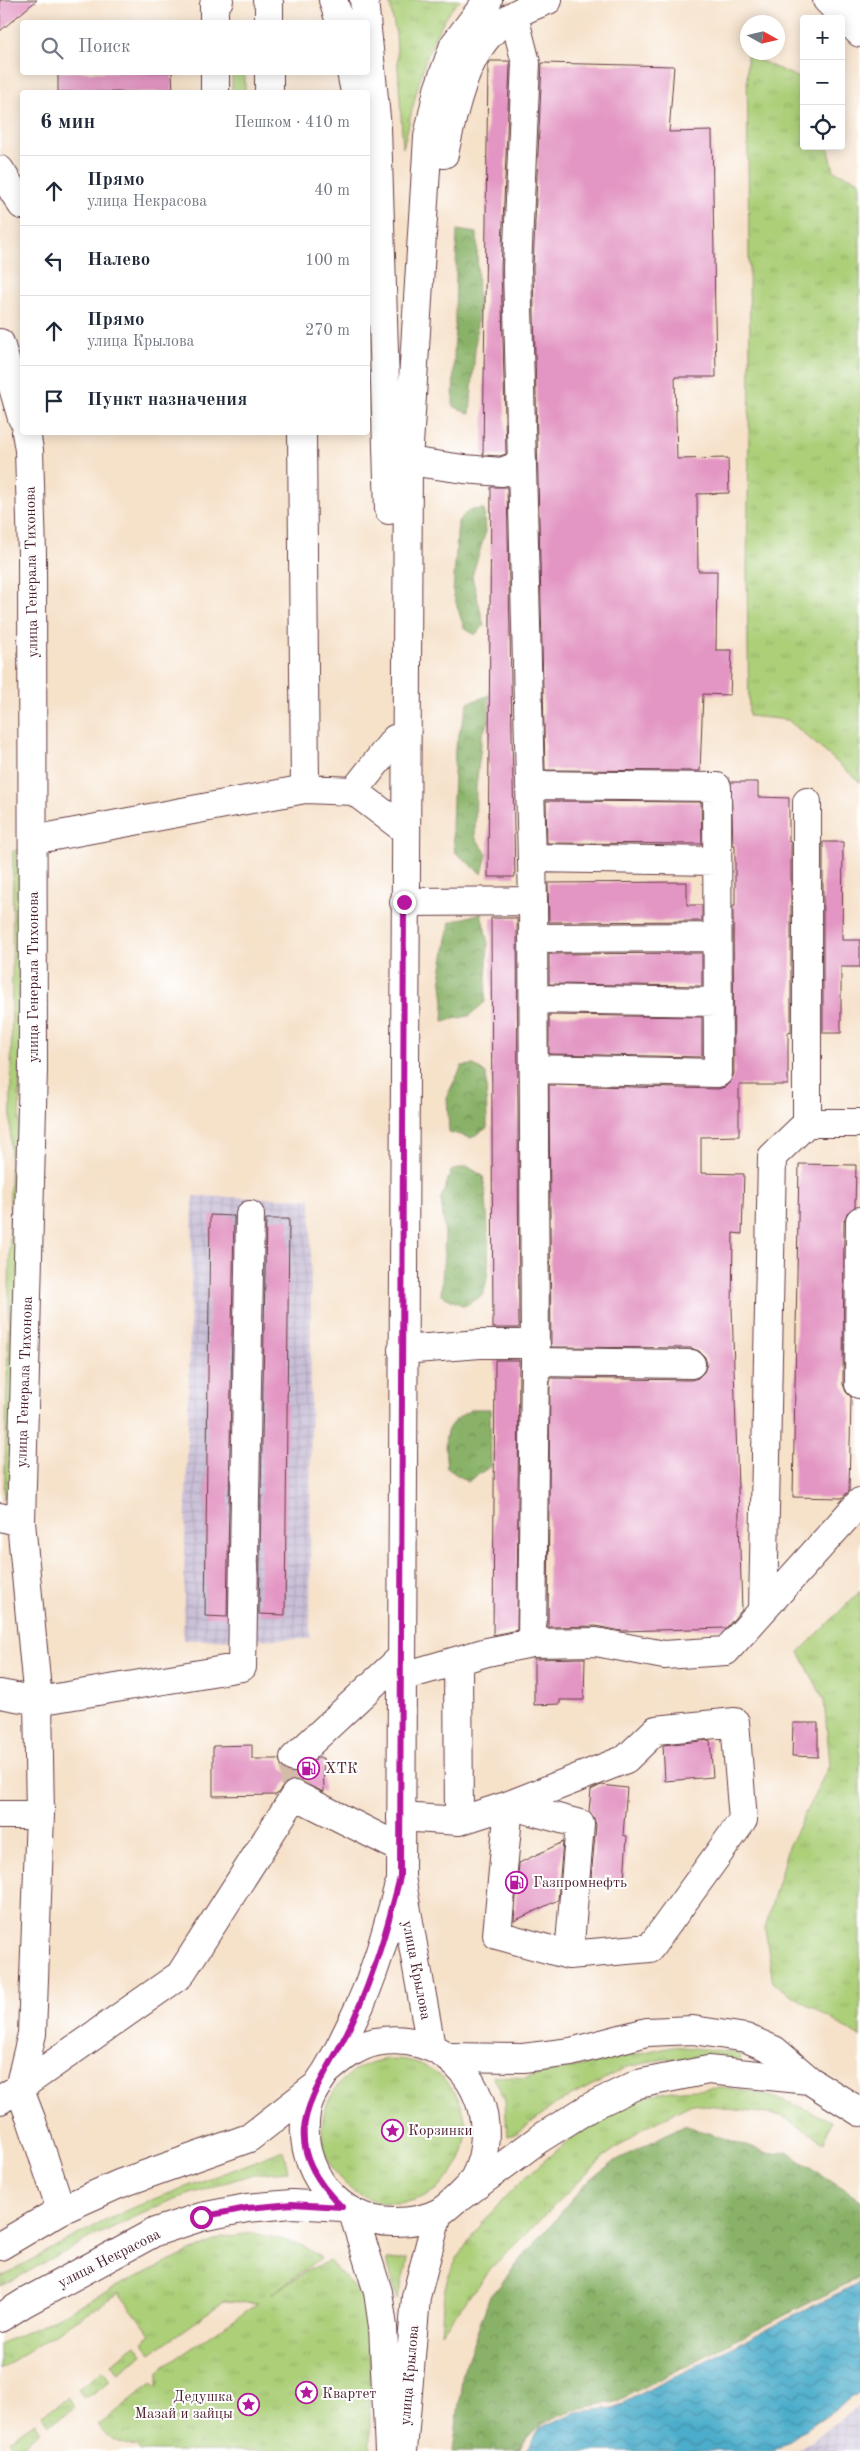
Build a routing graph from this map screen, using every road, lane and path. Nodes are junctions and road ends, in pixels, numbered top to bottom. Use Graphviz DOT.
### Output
graph roads {
  1 [pos="219,0"];
  2 [pos="266,0"];
  3 [pos="333,0"];
  4 [pos="364,0"];
  5 [pos="488,0"];
  6 [pos="548,0"];
  7 [pos="827,0"];
  8 [pos="836,0"];
  9 [pos="860,6"];
  10 [pos="514,16"];
  11 [pos="214,20"];
  12 [pos="268,20"];
  13 [pos="339,20"];
  14 [pos="366,20"];
  15 [pos="860,33"];
  16 [pos="370,59"];
  17 [pos="215,75"];
  18 [pos="268,75"];
  19 [pos="352,75"];
  20 [pos="215,90"];
  21 [pos="268,90"];
  22 [pos="355,90"];
  23 [pos="0,170"];
  24 [pos="370,178"];
  25 [pos="20,202"];
  26 [pos="379,234"];
  27 [pos="419,260"];
  28 [pos="0,343"];
  29 [pos="17,417"];
  30 [pos="24,435"];
  31 [pos="302,435"];
  32 [pos="408,461"];
  33 [pos="522,464"];
  34 [pos="395,739"];
  35 [pos="530,785"];
  36 [pos="305,789"];
  37 [pos="354,791"];
  38 [pos="807,802"];
  39 [pos="400,826"];
  40 [pos="33,840"];
  41 [pos="532,858"];
  42 [pos="717,861"];
  43 [pos="533,901"];
  44 [pos="404,902"];
  45 [pos="717,937"];
  46 [pos="533,938"];
  47 [pos="534,999"];
  48 [pos="718,1002"];
  49 [pos="534,1069"];
  50 [pos="807,1123"];
  51 [pos="860,1123"];
  52 [pos="250,1215"];
  53 [pos="860,1221"];
  54 [pos="402,1350"];
  55 [pos="535,1353"];
  56 [pos="691,1364"];
  57 [pos="860,1387"];
  58 [pos="860,1502"];
  59 [pos="10,1520"];
  60 [pos="763,1609"];
  61 [pos="532,1643"];
  62 [pos="458,1661"];
  63 [pos="401,1668"];
  64 [pos="0,1694"];
  65 [pos="38,1700"];
  66 [pos="294,1758"];
  67 [pos="509,1805"];
  68 [pos="0,1815"];
  69 [pos="40,1816"];
  70 [pos="401,1817"];
  71 [pos="459,1821"];
  72 [pos="400,1848"];
  73 [pos="400,1877"];
  74 [pos="568,1955"];
  75 [pos="440,2052"];
  76 [pos="321,2079"];
  77 [pos="809,2080"];
  78 [pos="9,2094"];
  79 [pos="860,2112"];
  80 [pos="445,2208"];
  81 [pos="61,2210"];
  82 [pos="348,2210"];
  83 [pos="0,2246"];
  84 [pos="0,2318"];
  85 [pos="389,2451"];
  86 [pos="402,2451"];
  1 -- 11 [label="main road"];
  2 -- 12 [label="main road"];
  3 -- 13 [label="main road"];
  4 -- 14 [label="main road"];
  5 -- 27 [label="main road"];
  6 -- 10 [label="main road"];
  7 -- 15 [label="main road"];
  8 -- 9 [label="main road"];
  10 -- 27 [label="main road"];
  10 -- 33 [label="main road"];
  16 -- 26 [label="main road"];
  17 -- 20 [label="main road"];
  18 -- 21 [label="main road"];
  19 -- 22 [label="main road"];
  23 -- 25 [label="main road"];
  24 -- 26 [label="main road"];
  26 -- 34 [label="main road"];
  27 -- 32 [label="main road"];
  28 -- 29 [label="main road, улица Генерала Тихонова"];
  30 -- 40 [label="main road, улица Генерала Тихонова"];
  31 -- 36 [label="main road"];
  32 -- 33 [label="main road"];
  32 -- 44 [label="main road"];
  33 -- 35 [label="main road"];
  34 -- 37 [label="main road"];
  34 -- 39 [label="main road"];
  35 -- 41 [label="main road"];
  35 -- 42 [label="main road"];
  36 -- 37 [label="main road"];
  36 -- 40 [label="main road"];
  37 -- 39 [label="main road"];
  38 -- 50 [label="main road"];
  39 -- 44 [label="main road"];
  40 -- 59 [label="main road, улица Генерала Тихонова"];
  41 -- 42 [label="main road"];
  41 -- 43 [label="main road"];
  42 -- 45 [label="main road"];
  43 -- 44 [label="main road"];
  43 -- 46 [label="main road"];
  44 -- 54 [label="main road, улица Крылова"];
  45 -- 46 [label="main road"];
  45 -- 48 [label="main road"];
  46 -- 47 [label="main road"];
  47 -- 48 [label="main road"];
  47 -- 49 [label="main road"];
  48 -- 49 [label="main road"];
  49 -- 55 [label="main road"];
  50 -- 51 [label="main road"];
  50 -- 60 [label="main road"];
  52 -- 65 [label="main road"];
  53 -- 57 [label="main road"];
  54 -- 55 [label="main road"];
  54 -- 63 [label="main road, улица Крылова"];
  55 -- 56 [label="main road"];
  55 -- 61 [label="main road"];
  58 -- 60 [label="main road"];
  59 -- 65 [label="main road, улица Генерала Тихонова"];
  60 -- 61 [label="main road"];
  61 -- 62 [label="main road"];
  62 -- 63 [label="main road"];
  62 -- 71 [label="main road"];
  63 -- 66 [label="main road"];
  63 -- 70 [label="main road, улица Крылова"];
  64 -- 65 [label="main road"];
  65 -- 69 [label="main road, улица Генерала Тихонова"];
  67 -- 71 [label="main road"];
  67 -- 74 [label="main road"];
  67 -- 74 [label="main road"];
  67 -- 74 [label="main road"];
  68 -- 69 [label="main road"];
  69 -- 78 [label="main road, улица Генерала Тихонова"];
  70 -- 71 [label="main road"];
  70 -- 72 [label="main road, улица Крылова"];
  72 -- 73 [label="main road, улица Крылова"];
  72 -- 78 [label="main road"];
  73 -- 75 [label="main road, улица Крылова"];
  73 -- 76 [label="main road"];
  75 -- 76 [label="main road, улица Крылова"];
  75 -- 77 [label="main road"];
  75 -- 80 [label="main road, улица Крылова"];
  76 -- 81 [label="main road"];
  76 -- 82 [label="main road"];
  77 -- 79 [label="main road"];
  77 -- 80 [label="main road"];
  78 -- 81 [label="main road"];
  80 -- 82 [label="main road"];
  80 -- 86 [label="main road, улица Крылова"];
  81 -- 83 [label="main road"];
  82 -- 84 [label="main road, улица Некрасова"];
  82 -- 85 [label="main road"];
}
